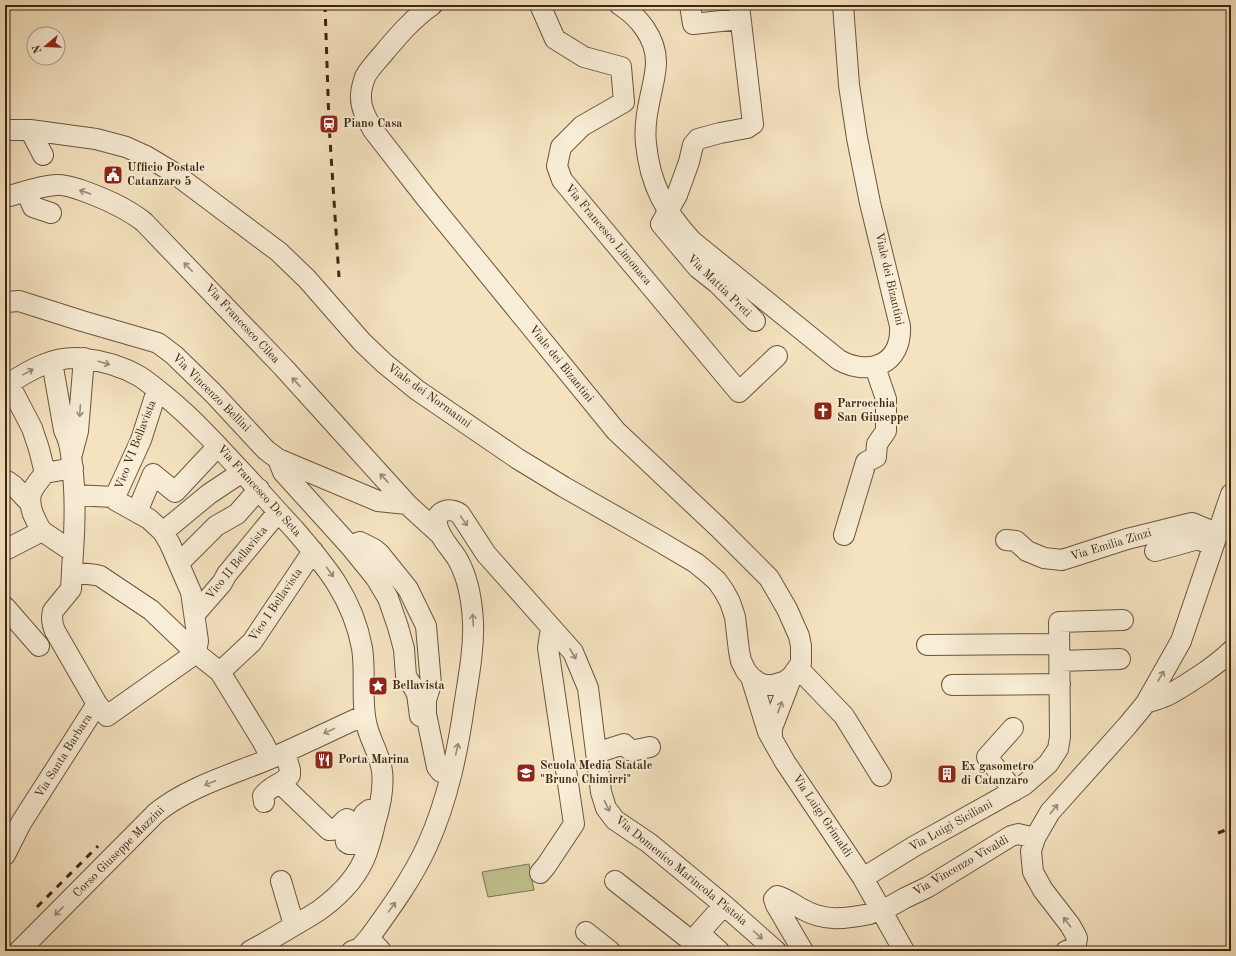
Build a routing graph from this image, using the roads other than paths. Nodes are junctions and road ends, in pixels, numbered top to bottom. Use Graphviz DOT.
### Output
graph roads {
  1 [pos="432,5"];
  2 [pos="540,5"];
  3 [pos="620,5"];
  4 [pos="690,5"];
  5 [pos="843,5"];
  6 [pos="739,12"];
  7 [pos="30,130"];
  8 [pos="6,131"];
  9 [pos="43,155"];
  10 [pos="26,191"];
  11 [pos="5,197"];
  12 [pos="668,212"];
  13 [pos="51,213"];
  14 [pos="5,302"];
  15 [pos="755,321"];
  16 [pos="777,356"];
  17 [pos="84,358"];
  18 [pos="52,362"];
  19 [pos="875,367"];
  20 [pos="7,385"];
  21 [pos="157,390"];
  22 [pos="218,446"];
  23 [pos="278,458"];
  24 [pos="72,463"];
  25 [pos="242,472"];
  26 [pos="7,481"];
  27 [pos="36,487"];
  28 [pos="258,490"];
  29 [pos="76,494"];
  30 [pos="1231,494"];
  31 [pos="114,499"];
  32 [pos="407,504"];
  33 [pos="137,512"];
  34 [pos="278,512"];
  35 [pos="42,531"];
  36 [pos="163,532"];
  37 [pos="441,535"];
  38 [pos="844,535"];
  39 [pos="1006,540"];
  40 [pos="1216,540"];
  41 [pos="350,546"];
  42 [pos="5,550"];
  43 [pos="313,551"];
  44 [pos="1155,551"];
  45 [pos="73,552"];
  46 [pos="179,563"];
  47 [pos="72,572"];
  48 [pos="5,607"];
  49 [pos="195,614"];
  50 [pos="52,615"];
  51 [pos="1123,620"];
  52 [pos="22,627"];
  53 [pos="552,628"];
  54 [pos="927,645"];
  55 [pos="39,646"];
  56 [pos="1231,651"];
  57 [pos="1059,652"];
  58 [pos="196,653"];
  59 [pos="1120,660"];
  60 [pos="220,672"];
  61 [pos="795,672"];
  62 [pos="751,677"];
  63 [pos="1060,684"];
  64 [pos="952,685"];
  65 [pos="1146,703"];
  66 [pos="97,704"];
  67 [pos="365,715"];
  68 [pos="1013,728"];
  69 [pos="772,739"];
  70 [pos="650,747"];
  71 [pos="596,753"];
  72 [pos="278,755"];
  73 [pos="446,773"];
  74 [pos="881,776"];
  75 [pos="280,783"];
  76 [pos="1014,791"];
  77 [pos="264,802"];
  78 [pos="378,811"];
  79 [pos="1035,838"];
  80 [pos="5,855"];
  81 [pos="540,873"];
  82 [pos="863,878"];
  83 [pos="281,881"];
  84 [pos="615,881"];
  85 [pos="724,905"];
  86 [pos="889,906"];
  87 [pos="870,914"];
  88 [pos="294,925"];
  89 [pos="586,932"];
  90 [pos="694,943"];
  91 [pos="365,948"];
  92 [pos="256,950"];
  93 [pos="19,951"];
  94 [pos="610,951"];
  95 [pos="720,951"];
  96 [pos="776,951"];
  97 [pos="803,951"];
  98 [pos="904,951"];
  99 [pos="1066,951"];
  1 -- 61 [label="street, Viale dei Bizantini"];
  2 -- 16 [label="street, Via Francesco Limonaca"];
  3 -- 12 [label="street"];
  4 -- 6 [label="street"];
  5 -- 19 [label="street, Viale dei Bizantini"];
  6 -- 12 [label="street"];
  7 -- 8 [label="street, Viale dei Normanni"];
  7 -- 9 [label="street"];
  7 -- 62 [label="street, Viale dei Normanni"];
  10 -- 11 [label="street, Via Francesco Cilea"];
  10 -- 13 [label="street"];
  32 -- 10 [label="street, Via Francesco Cilea, one-way"];
  12 -- 15 [label="street, Via Mattia Preti"];
  12 -- 19 [label="street"];
  14 -- 23 [label="street, Via Vincenzo Bellini"];
  17 -- 18 [label="street, Via Francesco De Seta"];
  17 -- 21 [label="street, Via Francesco De Seta, one-way"];
  17 -- 24 [label="street, one-way"];
  20 -- 18 [label="street, Via Francesco De Seta, one-way"];
  18 -- 24 [label="street"];
  19 -- 38 [label="street"];
  20 -- 27 [label="street"];
  21 -- 22 [label="street, Via Francesco De Seta"];
  21 -- 31 [label="street, Vico VI Bellavista"];
  22 -- 25 [label="street, Via Francesco De Seta"];
  22 -- 33 [label="street"];
  23 -- 32 [label="street, Via Vincenzo Bellini"];
  23 -- 41 [label="street"];
  24 -- 27 [label="street"];
  24 -- 29 [label="street"];
  25 -- 28 [label="street, Via Francesco De Seta"];
  25 -- 36 [label="street"];
  26 -- 27 [label="street"];
  27 -- 35 [label="street"];
  28 -- 34 [label="street, Via Francesco De Seta"];
  28 -- 46 [label="street"];
  29 -- 31 [label="street"];
  29 -- 45 [label="street"];
  30 -- 40 [label="street"];
  31 -- 33 [label="street"];
  32 -- 37 [label="street, Via Francesco Cilea"];
  33 -- 36 [label="street"];
  34 -- 43 [label="street, Via Francesco De Seta"];
  34 -- 49 [label="street, Vico II Bellavista"];
  35 -- 42 [label="street"];
  35 -- 45 [label="street"];
  36 -- 46 [label="street"];
  37 -- 53 [label="street, Via Domenico Marincola Pistoia, one-way"];
  73 -- 37 [label="street, Via Domenico Marincola Pistoia, one-way"];
  39 -- 40 [label="street, Via Emilia Zinzi"];
  40 -- 44 [label="street"];
  65 -- 40 [label="street, one-way"];
  41 -- 73 [label="street"];
  41 -- 73 [label="street"];
  43 -- 60 [label="street, Vico I Bellavista"];
  43 -- 67 [label="street, Via Francesco De Seta, one-way"];
  45 -- 47 [label="street"];
  46 -- 49 [label="street"];
  47 -- 50 [label="street"];
  47 -- 58 [label="street"];
  48 -- 52 [label="street"];
  49 -- 58 [label="street"];
  50 -- 52 [label="street"];
  50 -- 66 [label="street, Via Santa Barbara"];
  51 -- 57 [label="street, Via Luigi Siciliani"];
  52 -- 55 [label="street"];
  53 -- 71 [label="street, Via Domenico Marincola Pistoia, one-way"];
  53 -- 81 [label="street"];
  54 -- 57 [label="street"];
  56 -- 65 [label="street"];
  57 -- 59 [label="street"];
  57 -- 63 [label="street, Via Luigi Siciliani"];
  58 -- 60 [label="street"];
  58 -- 66 [label="street"];
  60 -- 72 [label="street"];
  61 -- 62 [label="street"];
  69 -- 61 [label="street, Viale dei Bizantini, one-way"];
  61 -- 74 [label="street"];
  62 -- 69 [label="street, Via Luigi Grimaldi"];
  63 -- 64 [label="street"];
  63 -- 76 [label="street, Via Luigi Siciliani"];
  79 -- 65 [label="street, one-way"];
  66 -- 80 [label="street, Via Santa Barbara"];
  67 -- 72 [label="street, Corso Giuseppe Mazzini, one-way"];
  67 -- 78 [label="street, Via Francesco De Seta"];
  68 -- 76 [label="street"];
  69 -- 82 [label="street, Via Luigi Grimaldi"];
  70 -- 71 [label="street"];
  71 -- 85 [label="street, Via Domenico Marincola Pistoia, one-way"];
  72 -- 75 [label="street"];
  72 -- 93 [label="street, Corso Giuseppe Mazzini, one-way"];
  91 -- 73 [label="street, Via Domenico Marincola Pistoia, one-way"];
  75 -- 77 [label="street"];
  75 -- 78 [label="street"];
  76 -- 82 [label="street, Via Luigi Siciliani"];
  78 -- 88 [label="street, Via Francesco De Seta"];
  79 -- 86 [label="street, Via Vincenzo Vivaldi"];
  99 -- 79 [label="street, one-way"];
  82 -- 98 [label="street, Via Luigi Grimaldi"];
  83 -- 88 [label="street"];
  84 -- 90 [label="street"];
  85 -- 95 [label="street"];
  85 -- 96 [label="street, Via Domenico Marincola Pistoia, one-way"];
  87 -- 97 [label="street"];
  88 -- 92 [label="street, Via Francesco De Seta"];
  89 -- 94 [label="street"];
}
